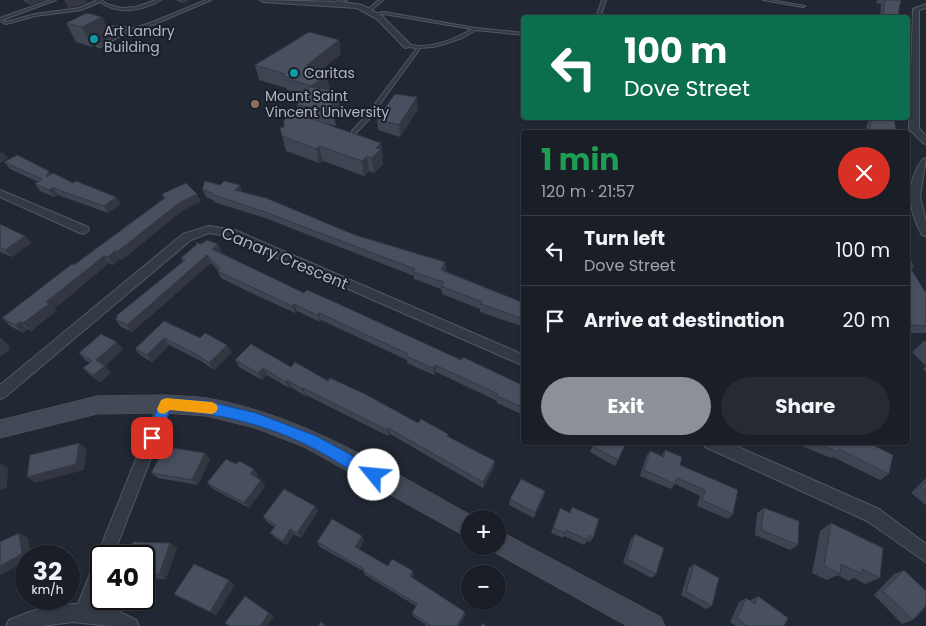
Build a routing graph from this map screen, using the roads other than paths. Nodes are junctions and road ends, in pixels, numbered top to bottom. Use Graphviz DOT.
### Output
graph roads {
  1 [pos="54,0"];
  2 [pos="159,0"];
  3 [pos="209,0"];
  4 [pos="263,0"];
  5 [pos="345,0"];
  6 [pos="381,0"];
  7 [pos="604,0"];
  8 [pos="765,0"];
  9 [pos="99,1"];
  10 [pos="338,2"];
  11 [pos="803,6"];
  12 [pos="926,6"];
  13 [pos="372,12"];
  14 [pos="599,15"];
  15 [pos="0,19"];
  16 [pos="96,27"];
  17 [pos="139,27"];
  18 [pos="475,28"];
  19 [pos="521,34"];
  20 [pos="100,46"];
  21 [pos="408,46"];
  22 [pos="418,49"];
  23 [pos="915,74"];
  24 [pos="926,76"];
  25 [pos="354,132"];
  26 [pos="926,141"];
  27 [pos="926,161"];
  28 [pos="0,193"];
  29 [pos="84,230"];
  30 [pos="926,232"];
  31 [pos="521,360"];
  32 [pos="0,393"];
  33 [pos="166,404"];
  34 [pos="0,430"];
  35 [pos="717,445"];
  36 [pos="461,522"];
  37 [pos="110,545"];
  38 [pos="506,546"];
  39 [pos="926,554"];
  40 [pos="90,595"];
  41 [pos="84,611"];
  42 [pos="15,626"];
  43 [pos="130,626"];
  44 [pos="652,626"];
  1 -- 15 [label="lane"];
  2 -- 9 [label="lane"];
  3 -- 17 [label="lane"];
  4 -- 10 [label="street"];
  5 -- 10 [label="lane"];
  6 -- 13 [label="lane"];
  7 -- 14 [label="lane"];
  8 -- 11 [label="lane"];
  9 -- 15 [label="lane"];
  10 -- 13 [label="street"];
  12 -- 23 [label="street"];
  13 -- 18 [label="lane"];
  13 -- 21 [label="street"];
  16 -- 17 [label="lane"];
  17 -- 20 [label="lane"];
  18 -- 19 [label="lane"];
  18 -- 22 [label="lane"];
  21 -- 22 [label="lane"];
  22 -- 25 [label="lane"];
  23 -- 24 [label="street"];
  23 -- 26 [label="street"];
  27 -- 30 [label="street"];
  28 -- 29 [label="street"];
  31 -- 32 [label="street, Canary Crescent"];
  33 -- 34 [label="street"];
  33 -- 36 [label="street"];
  33 -- 37 [label="street"];
  35 -- 39 [label="street"];
  38 -- 44 [label="street"];
  40 -- 41 [label="street"];
  41 -- 42 [label="street"];
  41 -- 43 [label="street"];
}
